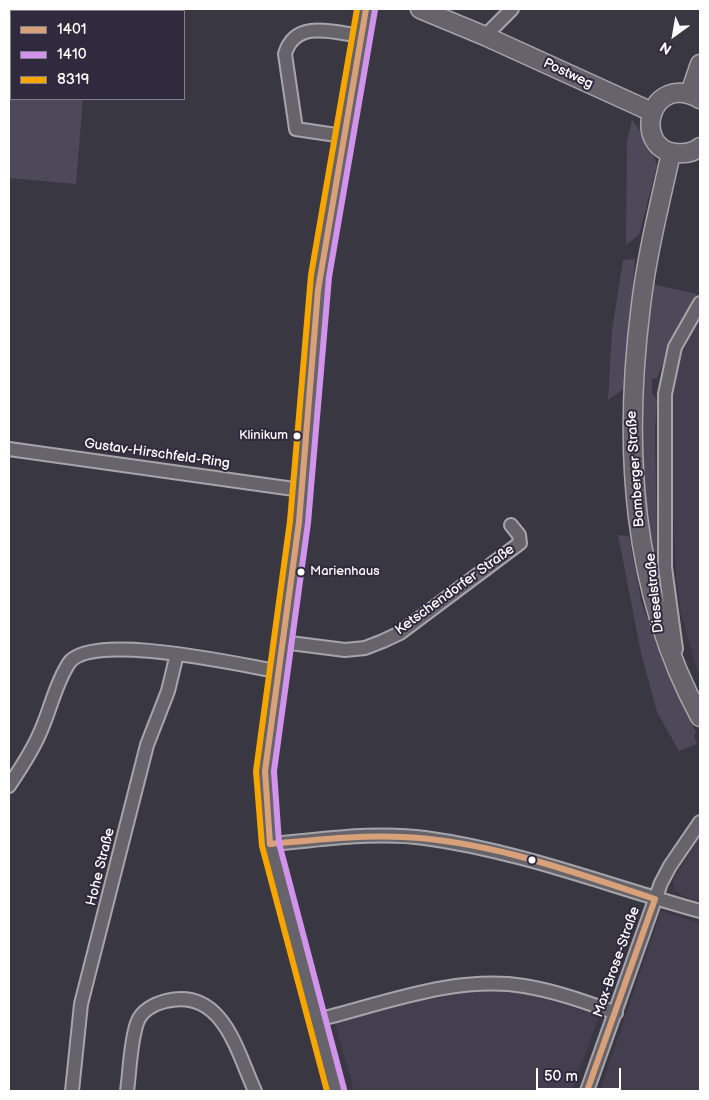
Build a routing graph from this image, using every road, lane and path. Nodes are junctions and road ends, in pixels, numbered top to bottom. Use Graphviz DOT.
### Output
graph roads {
  1 [pos="366,9"];
  2 [pos="420,9"];
  3 [pos="512,9"];
  4 [pos="360,36"];
  5 [pos="485,36"];
  6 [pos="700,64"];
  7 [pos="695,96"];
  8 [pos="652,112"];
  9 [pos="343,136"];
  10 [pos="700,147"];
  11 [pos="671,153"];
  12 [pos="700,303"];
  13 [pos="9,450"];
  14 [pos="302,490"];
  15 [pos="511,525"];
  16 [pos="282,642"];
  17 [pos="176,654"];
  18 [pos="277,671"];
  19 [pos="681,678"];
  20 [pos="700,717"];
  21 [pos="9,786"];
  22 [pos="700,822"];
  23 [pos="270,844"];
  24 [pos="655,899"];
  25 [pos="700,911"];
  26 [pos="616,1013"];
  27 [pos="317,1020"];
  28 [pos="72,1091"];
  29 [pos="127,1091"];
  30 [pos="255,1091"];
  31 [pos="336,1091"];
  32 [pos="587,1091"];
  1 -- 4 [label="street"];
  2 -- 5 [label="street, Postweg"];
  3 -- 5 [label="street"];
  4 -- 9 [label="street"];
  4 -- 9 [label="street"];
  5 -- 8 [label="street, Postweg"];
  6 -- 7 [label="street"];
  7 -- 8 [label="street"];
  8 -- 11 [label="street"];
  9 -- 14 [label="street"];
  10 -- 11 [label="street"];
  11 -- 19 [label="street, Bamberger Straße"];
  12 -- 19 [label="street, Dieselstraße"];
  13 -- 14 [label="street, Gustav-Hirschfeld-Ring"];
  14 -- 16 [label="street"];
  15 -- 16 [label="street, Ketschendorfer Straße"];
  16 -- 18 [label="street"];
  17 -- 18 [label="street"];
  17 -- 21 [label="street"];
  17 -- 28 [label="street, Hohe Straße"];
  18 -- 23 [label="street"];
  19 -- 20 [label="street, Bamberger Straße"];
  22 -- 24 [label="street, Max-Brose-Straße"];
  23 -- 24 [label="street"];
  23 -- 27 [label="street"];
  24 -- 25 [label="street"];
  24 -- 26 [label="street, Max-Brose-Straße"];
  26 -- 27 [label="street"];
  26 -- 32 [label="street, Max-Brose-Straße"];
  27 -- 31 [label="street"];
  29 -- 30 [label="street"];
}
